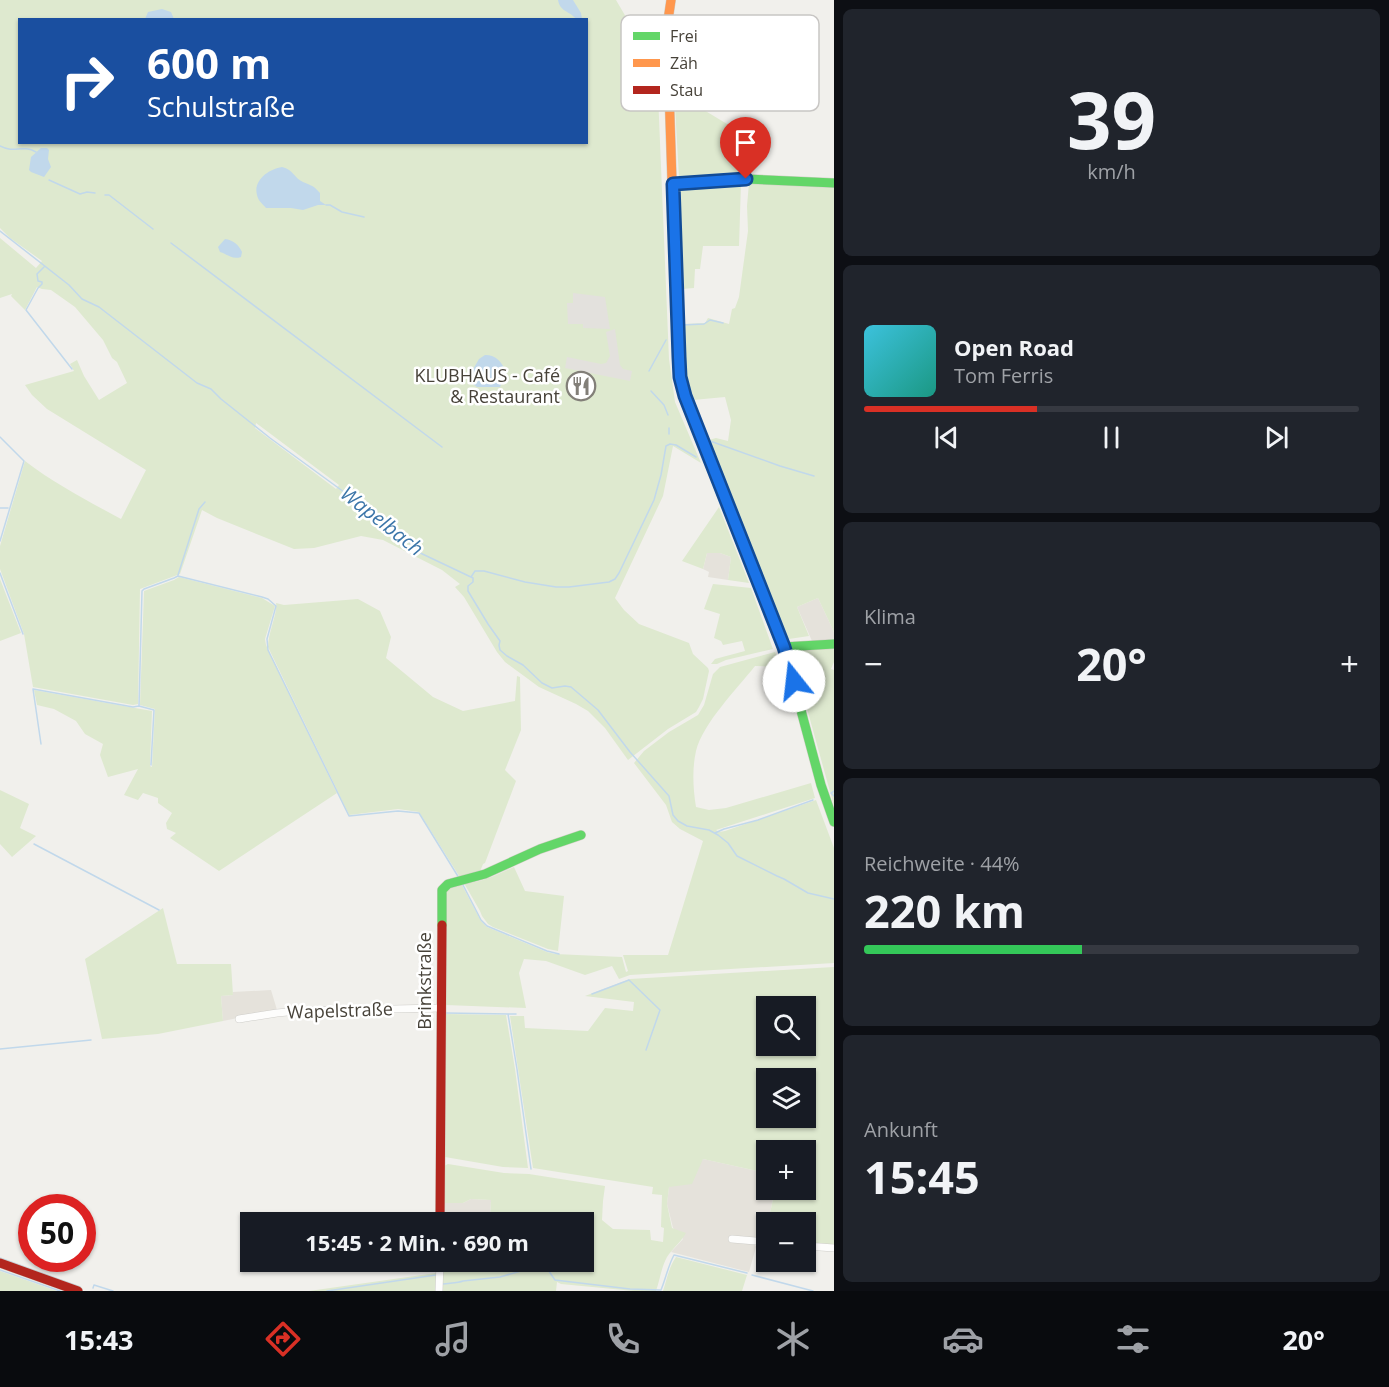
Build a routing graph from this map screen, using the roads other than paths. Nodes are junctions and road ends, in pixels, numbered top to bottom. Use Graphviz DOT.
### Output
graph roads {
  1 [pos="670,0"];
  2 [pos="668,15"];
  3 [pos="670,111"];
  4 [pos="834,183"];
  5 [pos="673,184"];
  6 [pos="834,644"];
  7 [pos="784,647"];
  8 [pos="834,822"];
  9 [pos="580,835"];
  10 [pos="441,1008"];
  11 [pos="239,1019"];
  12 [pos="440,1212"];
  13 [pos="732,1239"];
  14 [pos="756,1241"];
  15 [pos="816,1247"];
  16 [pos="834,1248"];
  17 [pos="0,1263"];
  18 [pos="440,1272"];
  19 [pos="78,1291"];
  20 [pos="439,1291"];
  1 -- 2 [label="main road"];
  3 -- 5 [label="main road"];
  4 -- 5 [label="main road"];
  5 -- 7 [label="main road"];
  6 -- 7 [label="main road"];
  7 -- 8 [label="main road"];
  9 -- 10 [label="main road, Brinkstraße"];
  10 -- 11 [label="street, Wapelstraße"];
  10 -- 12 [label="main road, Brinkstraße"];
  13 -- 14 [label="street"];
  15 -- 16 [label="street"];
  17 -- 19 [label="main road"];
  18 -- 20 [label="street"];
}
